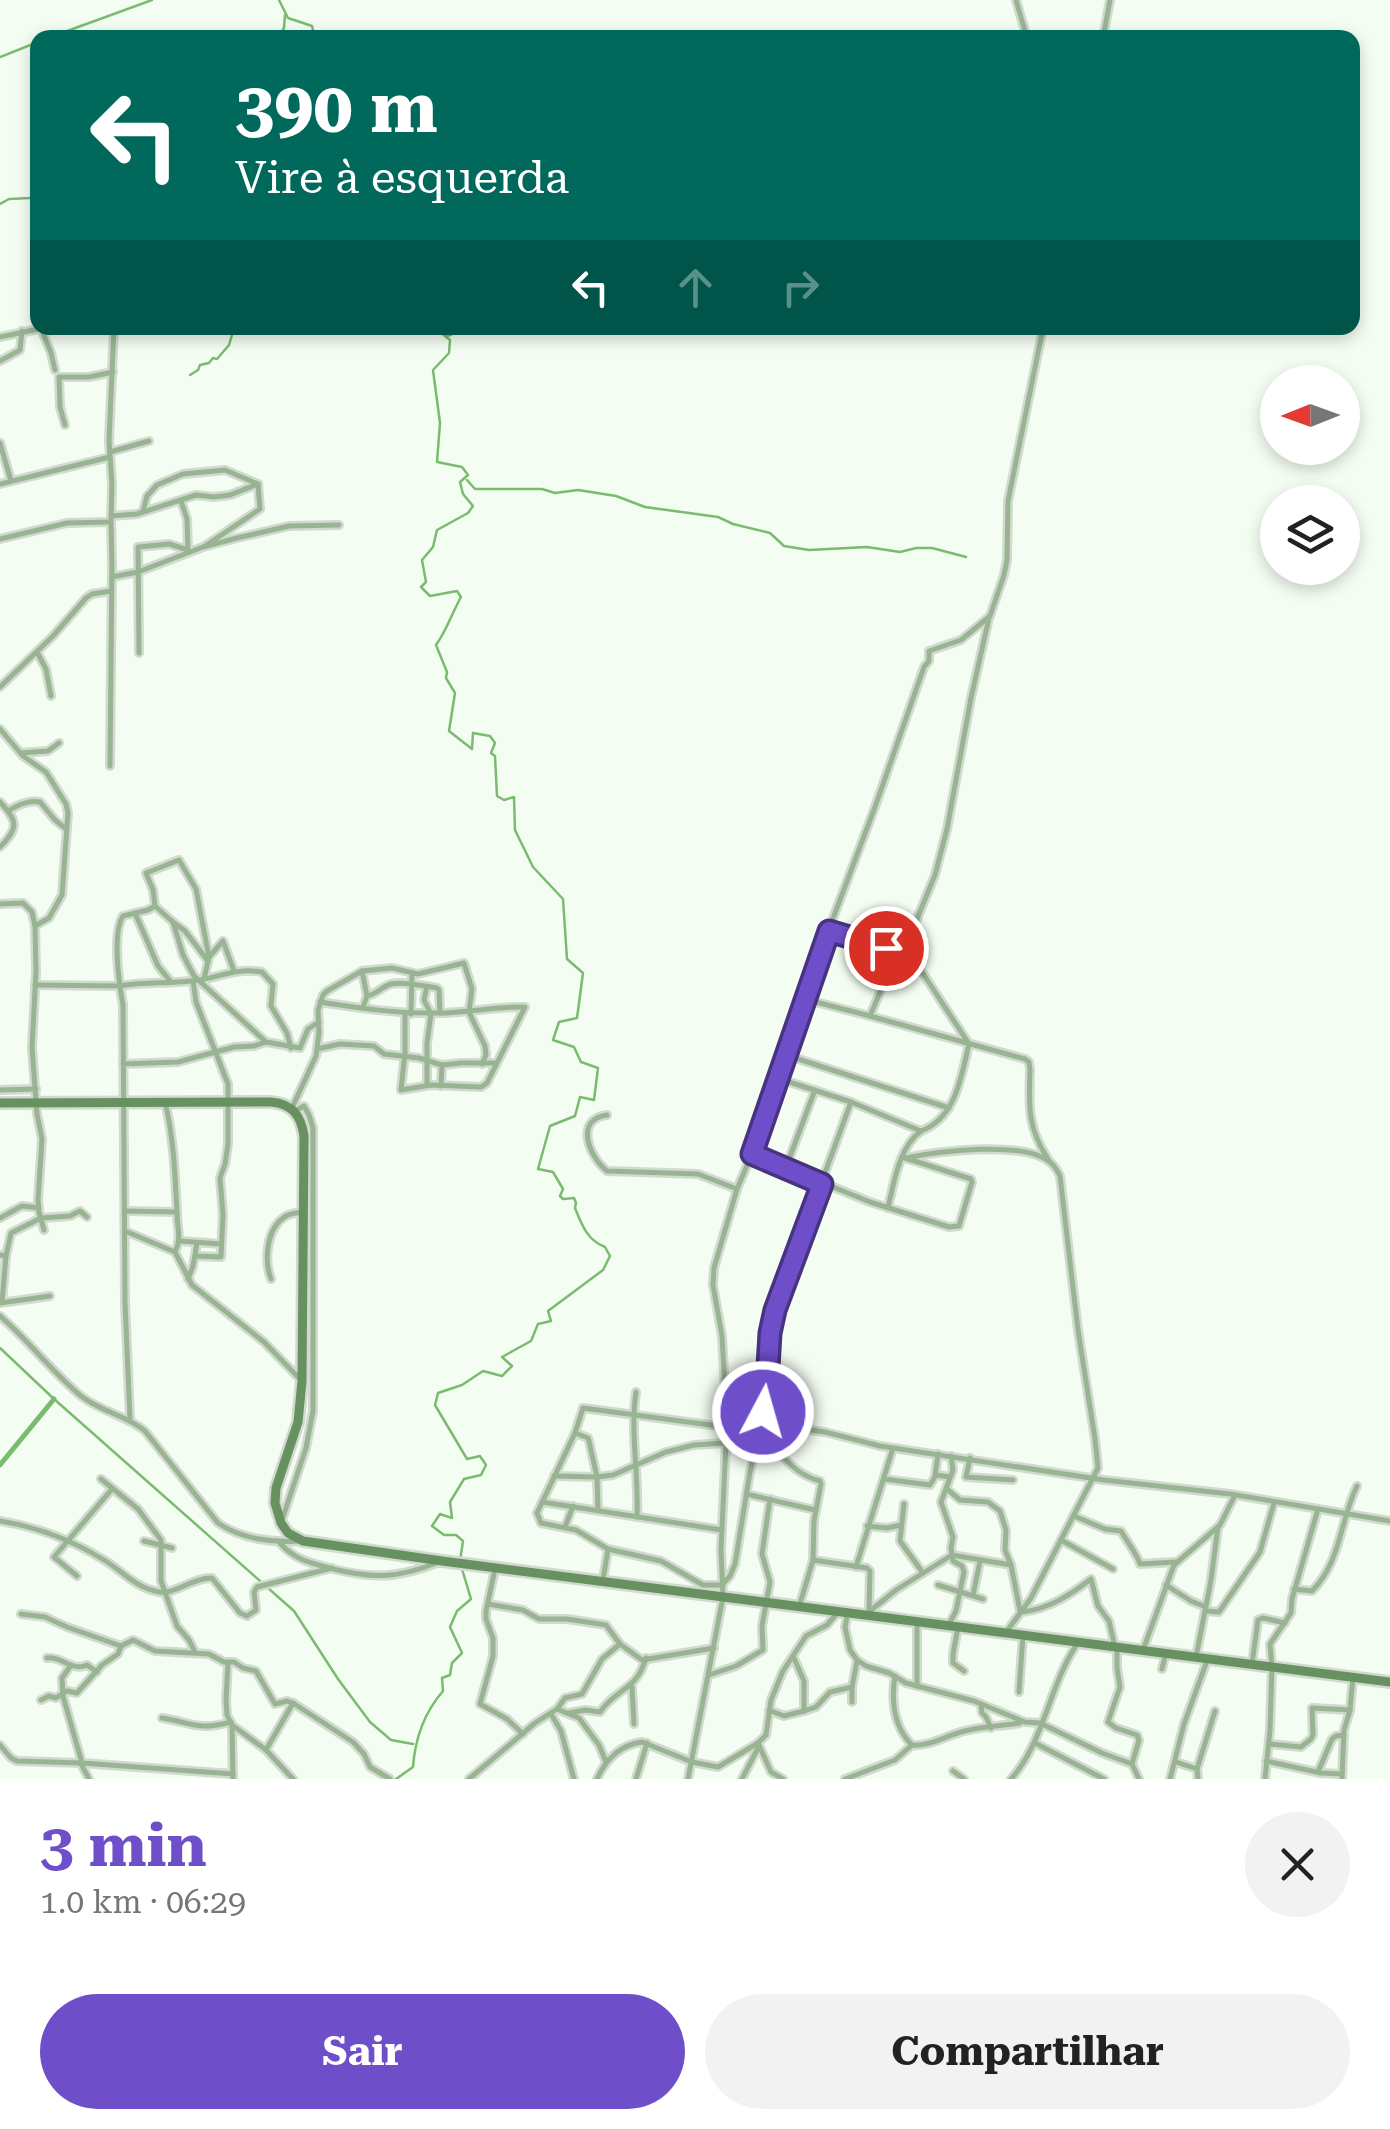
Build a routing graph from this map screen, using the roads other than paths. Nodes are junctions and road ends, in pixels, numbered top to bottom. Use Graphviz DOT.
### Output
graph roads {
  1 [pos="1016,0"];
  2 [pos="1110,0"];
  3 [pos="1025,30"];
  4 [pos="1104,30"];
  5 [pos="30,330"];
  6 [pos="22,331"];
  7 [pos="45,335"];
  8 [pos="114,335"];
  9 [pos="1040,335"];
  10 [pos="0,337"];
  11 [pos="0,362"];
  12 [pos="55,370"];
  13 [pos="113,372"];
  14 [pos="66,426"];
  15 [pos="149,441"];
  16 [pos="0,443"];
  17 [pos="110,455"];
  18 [pos="11,481"];
  19 [pos="0,484"];
  20 [pos="258,484"];
  21 [pos="181,501"];
  22 [pos="142,512"];
  23 [pos="111,519"];
  24 [pos="340,525"];
  25 [pos="0,538"];
  26 [pos="203,547"];
  27 [pos="188,552"];
  28 [pos="138,572"];
  29 [pos="112,577"];
  30 [pos="111,591"];
  31 [pos="990,616"];
  32 [pos="37,651"];
  33 [pos="139,653"];
  34 [pos="0,687"];
  35 [pos="52,696"];
  36 [pos="0,729"];
  37 [pos="59,743"];
  38 [pos="21,753"];
  39 [pos="110,766"];
  40 [pos="0,802"];
  41 [pos="8,811"];
  42 [pos="68,830"];
  43 [pos="0,847"];
  44 [pos="0,904"];
  45 [pos="154,906"];
  46 [pos="135,913"];
  47 [pos="173,922"];
  48 [pos="35,926"];
  49 [pos="829,931"];
  50 [pos="897,952"];
  51 [pos="209,959"];
  52 [pos="234,971"];
  53 [pos="362,971"];
  54 [pos="412,974"];
  55 [pos="198,980"];
  56 [pos="171,982"];
  57 [pos="35,985"];
  58 [pos="411,985"];
  59 [pos="120,986"];
  60 [pos="427,986"];
  61 [pos="367,996"];
  62 [pos="804,998"];
  63 [pos="320,1002"];
  64 [pos="362,1008"];
  65 [pos="470,1012"];
  66 [pos="408,1014"];
  67 [pos="431,1014"];
  68 [pos="440,1014"];
  69 [pos="870,1016"];
  70 [pos="319,1022"];
  71 [pos="266,1042"];
  72 [pos="969,1044"];
  73 [pos="291,1048"];
  74 [pos="317,1049"];
  75 [pos="217,1053"];
  76 [pos="786,1055"];
  77 [pos="404,1056"];
  78 [pos="428,1060"];
  79 [pos="496,1063"];
  80 [pos="123,1064"];
  81 [pos="482,1064"];
  82 [pos="442,1065"];
  83 [pos="777,1078"];
  84 [pos="427,1085"];
  85 [pos="441,1086"];
  86 [pos="36,1089"];
  87 [pos="0,1090"];
  88 [pos="815,1090"];
  89 [pos="36,1102"];
  90 [pos="124,1102"];
  91 [pos="165,1102"];
  92 [pos="228,1102"];
  93 [pos="852,1102"];
  94 [pos="0,1103"];
  95 [pos="949,1108"];
  96 [pos="294,1110"];
  97 [pos="607,1115"];
  98 [pos="921,1131"];
  99 [pos="752,1154"];
  100 [pos="904,1157"];
  101 [pos="1050,1162"];
  102 [pos="786,1168"];
  103 [pos="822,1184"];
  104 [pos="737,1190"];
  105 [pos="38,1208"];
  106 [pos="888,1208"];
  107 [pos="126,1211"];
  108 [pos="177,1212"];
  109 [pos="302,1212"];
  110 [pos="87,1217"];
  111 [pos="0,1218"];
  112 [pos="41,1218"];
  113 [pos="44,1230"];
  114 [pos="125,1231"];
  115 [pos="180,1241"];
  116 [pos="197,1243"];
  117 [pos="221,1244"];
  118 [pos="175,1252"];
  119 [pos="3,1256"];
  120 [pos="196,1256"];
  121 [pos="188,1278"];
  122 [pos="271,1278"];
  123 [pos="50,1296"];
  124 [pos="1,1303"];
  125 [pos="0,1316"];
  126 [pos="302,1381"];
  127 [pos="636,1392"];
  128 [pos="633,1414"];
  129 [pos="130,1419"];
  130 [pos="761,1423"];
  131 [pos="726,1428"];
  132 [pos="575,1434"];
  133 [pos="756,1438"];
  134 [pos="726,1443"];
  135 [pos="893,1448"];
  136 [pos="938,1454"];
  137 [pos="950,1456"];
  138 [pos="970,1458"];
  139 [pos="637,1465"];
  140 [pos="554,1476"];
  141 [pos="934,1476"];
  142 [pos="597,1478"];
  143 [pos="950,1478"];
  144 [pos="1094,1478"];
  145 [pos="101,1479"];
  146 [pos="884,1479"];
  147 [pos="1013,1480"];
  148 [pos="1357,1486"];
  149 [pos="112,1489"];
  150 [pos="946,1489"];
  151 [pos="746,1494"];
  152 [pos="1235,1495"];
  153 [pos="770,1500"];
  154 [pos="542,1502"];
  155 [pos="1274,1503"];
  156 [pos="904,1504"];
  157 [pos="573,1506"];
  158 [pos="1318,1509"];
  159 [pos="598,1510"];
  160 [pos="815,1510"];
  161 [pos="1348,1513"];
  162 [pos="638,1516"];
  163 [pos="1074,1516"];
  164 [pos="0,1522"];
  165 [pos="1390,1522"];
  166 [pos="281,1523"];
  167 [pos="901,1525"];
  168 [pos="868,1526"];
  169 [pos="564,1527"];
  170 [pos="1218,1527"];
  171 [pos="722,1530"];
  172 [pos="68,1540"];
  173 [pos="1061,1540"];
  174 [pos="144,1541"];
  175 [pos="303,1541"];
  176 [pos="279,1542"];
  177 [pos="162,1545"];
  178 [pos="172,1548"];
  179 [pos="608,1549"];
  180 [pos="952,1556"];
  181 [pos="813,1560"];
  182 [pos="444,1561"];
  183 [pos="980,1561"];
  184 [pos="1176,1562"];
  185 [pos="1011,1564"];
  186 [pos="856,1566"];
  187 [pos="332,1568"];
  188 [pos="495,1568"];
  189 [pos="1113,1569"];
  190 [pos="922,1573"];
  191 [pos="78,1576"];
  192 [pos="603,1582"];
  193 [pos="722,1585"];
  194 [pos="938,1585"];
  195 [pos="1166,1585"];
  196 [pos="1294,1589"];
  197 [pos="166,1592"];
  198 [pos="960,1592"];
  199 [pos="972,1595"];
  200 [pos="724,1597"];
  201 [pos="984,1599"];
  202 [pos="766,1602"];
  203 [pos="488,1604"];
  204 [pos="799,1606"];
  205 [pos="1206,1609"];
  206 [pos="843,1612"];
  207 [pos="867,1612"];
  208 [pos="1021,1612"];
  209 [pos="21,1614"];
  210 [pos="917,1621"];
  211 [pos="1285,1623"];
  212 [pos="953,1626"];
  213 [pos="1005,1633"];
  214 [pos="1023,1635"];
  215 [pos="1078,1642"];
  216 [pos="620,1644"];
  217 [pos="121,1646"];
  218 [pos="1116,1647"];
  219 [pos="714,1648"];
  220 [pos="1143,1650"];
  221 [pos="194,1652"];
  222 [pos="1166,1653"];
  223 [pos="794,1656"];
  224 [pos="1196,1657"];
  225 [pos="47,1658"];
  226 [pos="646,1658"];
  227 [pos="1208,1658"];
  228 [pos="857,1660"];
  229 [pos="228,1663"];
  230 [pos="1252,1664"];
  231 [pos="71,1666"];
  232 [pos="1272,1667"];
  233 [pos="1162,1670"];
  234 [pos="964,1671"];
  235 [pos="97,1672"];
  236 [pos="709,1675"];
  237 [pos="895,1676"];
  238 [pos="1353,1677"];
  239 [pos="1390,1682"];
  240 [pos="632,1686"];
  241 [pos="918,1686"];
  242 [pos="852,1687"];
  243 [pos="1019,1692"];
  244 [pos="63,1693"];
  245 [pos="41,1700"];
  246 [pos="852,1702"];
  247 [pos="293,1704"];
  248 [pos="981,1704"];
  249 [pos="557,1709"];
  250 [pos="769,1710"];
  251 [pos="1350,1710"];
  252 [pos="804,1711"];
  253 [pos="1215,1711"];
  254 [pos="550,1714"];
  255 [pos="569,1714"];
  256 [pos="162,1718"];
  257 [pos="1024,1722"];
  258 [pos="1040,1723"];
  259 [pos="232,1724"];
  260 [pos="634,1724"];
  261 [pos="991,1728"];
  262 [pos="524,1734"];
  263 [pos="1344,1735"];
  264 [pos="1035,1743"];
  265 [pos="647,1744"];
  266 [pos="759,1744"];
  267 [pos="1269,1744"];
  268 [pos="0,1745"];
  269 [pos="912,1745"];
  270 [pos="266,1750"];
  271 [pos="1175,1761"];
  272 [pos="1266,1761"];
  273 [pos="606,1762"];
  274 [pos="692,1762"];
  275 [pos="81,1763"];
  276 [pos="1132,1764"];
  277 [pos="1197,1769"];
  278 [pos="953,1771"];
  279 [pos="1318,1772"];
  280 [pos="233,1777"];
  281 [pos="1342,1777"];
  282 [pos="90,1779"];
  283 [pos="293,1779"];
  284 [pos="389,1779"];
  285 [pos="468,1779"];
  286 [pos="570,1779"];
  287 [pos="596,1779"];
  288 [pos="636,1779"];
  289 [pos="688,1779"];
  290 [pos="742,1779"];
  291 [pos="783,1779"];
  292 [pos="845,1779"];
  293 [pos="964,1779"];
  294 [pos="1011,1779"];
  295 [pos="1104,1779"];
  296 [pos="1139,1779"];
  297 [pos="1170,1779"];
  298 [pos="1198,1779"];
  299 [pos="1266,1779"];
  1 -- 3 [label="street"];
  2 -- 4 [label="street"];
  5 -- 6 [label="street"];
  6 -- 10 [label="street"];
  6 -- 11 [label="street"];
  7 -- 12 [label="street"];
  8 -- 13 [label="street"];
  9 -- 31 [label="street"];
  13 -- 14 [label="street"];
  13 -- 17 [label="street"];
  15 -- 17 [label="street"];
  16 -- 18 [label="street"];
  17 -- 18 [label="street"];
  17 -- 23 [label="street"];
  18 -- 19 [label="street"];
  20 -- 21 [label="street"];
  20 -- 22 [label="street"];
  20 -- 26 [label="street"];
  21 -- 22 [label="street"];
  21 -- 27 [label="street"];
  22 -- 23 [label="street"];
  23 -- 25 [label="street"];
  23 -- 29 [label="street"];
  24 -- 26 [label="street"];
  26 -- 27 [label="street"];
  27 -- 28 [label="street"];
  27 -- 28 [label="street"];
  28 -- 29 [label="street"];
  28 -- 33 [label="street"];
  29 -- 30 [label="street"];
  30 -- 32 [label="street"];
  30 -- 39 [label="street"];
  31 -- 49 [label="street"];
  31 -- 50 [label="street"];
  32 -- 34 [label="street"];
  32 -- 35 [label="street"];
  36 -- 38 [label="street"];
  37 -- 38 [label="street"];
  38 -- 42 [label="street"];
  40 -- 41 [label="street"];
  41 -- 42 [label="street"];
  41 -- 43 [label="street"];
  42 -- 48 [label="street"];
  44 -- 48 [label="street"];
  45 -- 46 [label="street"];
  45 -- 47 [label="street"];
  45 -- 51 [label="street"];
  46 -- 56 [label="street"];
  46 -- 59 [label="street"];
  47 -- 51 [label="street"];
  47 -- 55 [label="street"];
  48 -- 57 [label="street"];
  49 -- 50 [label="street"];
  49 -- 62 [label="street"];
  50 -- 69 [label="street"];
  50 -- 72 [label="street"];
  51 -- 52 [label="street"];
  51 -- 55 [label="street"];
  52 -- 55 [label="street"];
  52 -- 73 [label="street"];
  53 -- 54 [label="street"];
  53 -- 61 [label="street"];
  53 -- 63 [label="street"];
  54 -- 58 [label="street"];
  54 -- 65 [label="street"];
  55 -- 56 [label="street"];
  55 -- 71 [label="street"];
  55 -- 75 [label="street"];
  56 -- 59 [label="street"];
  57 -- 59 [label="street"];
  57 -- 86 [label="street"];
  58 -- 60 [label="street"];
  58 -- 61 [label="street"];
  58 -- 66 [label="street"];
  59 -- 80 [label="street"];
  60 -- 67 [label="street"];
  60 -- 68 [label="street"];
  61 -- 64 [label="street"];
  62 -- 69 [label="street"];
  62 -- 76 [label="street"];
  63 -- 64 [label="street"];
  63 -- 70 [label="street"];
  64 -- 66 [label="street"];
  65 -- 68 [label="street"];
  65 -- 79 [label="street"];
  65 -- 81 [label="street"];
  66 -- 67 [label="street"];
  66 -- 77 [label="street"];
  67 -- 68 [label="street"];
  67 -- 78 [label="street"];
  69 -- 72 [label="street"];
  70 -- 73 [label="street"];
  70 -- 74 [label="street"];
  71 -- 73 [label="street"];
  71 -- 75 [label="street"];
  72 -- 95 [label="street"];
  72 -- 101 [label="street"];
  74 -- 77 [label="street"];
  74 -- 96 [label="street"];
  75 -- 80 [label="street"];
  75 -- 92 [label="street"];
  76 -- 83 [label="street"];
  76 -- 95 [label="street"];
  77 -- 78 [label="street"];
  77 -- 84 [label="street"];
  78 -- 82 [label="street"];
  78 -- 84 [label="street"];
  79 -- 81 [label="street"];
  79 -- 85 [label="street"];
  80 -- 90 [label="street"];
  81 -- 82 [label="street"];
  82 -- 85 [label="street"];
  83 -- 88 [label="street"];
  83 -- 99 [label="street"];
  84 -- 85 [label="street"];
  86 -- 87 [label="street"];
  86 -- 89 [label="street"];
  88 -- 93 [label="street"];
  88 -- 102 [label="street"];
  89 -- 90 [label="main road"];
  89 -- 94 [label="main road"];
  89 -- 105 [label="street"];
  90 -- 91 [label="main road"];
  90 -- 107 [label="street"];
  91 -- 92 [label="main road"];
  91 -- 108 [label="street"];
  92 -- 96 [label="main road"];
  92 -- 117 [label="street"];
  93 -- 98 [label="street"];
  93 -- 103 [label="street"];
  95 -- 98 [label="street"];
  96 -- 109 [label="main road"];
  96 -- 166 [label="street"];
  97 -- 104 [label="street"];
  98 -- 100 [label="street"];
  99 -- 102 [label="street"];
  99 -- 104 [label="street"];
  100 -- 101 [label="street"];
  100 -- 106 [label="street"];
  100 -- 106 [label="street"];
  101 -- 144 [label="street"];
  102 -- 103 [label="street"];
  103 -- 106 [label="street"];
  103 -- 130 [label="street"];
  104 -- 131 [label="street"];
  105 -- 111 [label="street"];
  105 -- 112 [label="street"];
  107 -- 108 [label="street"];
  107 -- 114 [label="street"];
  108 -- 115 [label="street"];
  109 -- 122 [label="street"];
  109 -- 126 [label="main road"];
  110 -- 112 [label="street"];
  112 -- 113 [label="street"];
  112 -- 119 [label="street"];
  114 -- 118 [label="street"];
  114 -- 129 [label="street"];
  115 -- 116 [label="street"];
  115 -- 118 [label="street"];
  116 -- 117 [label="street"];
  116 -- 120 [label="street"];
  117 -- 120 [label="street"];
  118 -- 121 [label="street"];
  119 -- 124 [label="street"];
  120 -- 121 [label="street"];
  121 -- 126 [label="street"];
  123 -- 124 [label="street"];
  125 -- 129 [label="street"];
  126 -- 166 [label="main road"];
  127 -- 128 [label="street"];
  128 -- 131 [label="street"];
  128 -- 132 [label="street"];
  128 -- 139 [label="street"];
  129 -- 176 [label="street"];
  130 -- 133 [label="street"];
  130 -- 135 [label="street"];
  131 -- 133 [label="street"];
  131 -- 134 [label="street"];
  132 -- 140 [label="street"];
  132 -- 142 [label="street"];
  133 -- 151 [label="street"];
  133 -- 160 [label="street"];
  134 -- 139 [label="street"];
  134 -- 171 [label="street"];
  135 -- 136 [label="street"];
  135 -- 146 [label="street"];
  136 -- 137 [label="street"];
  136 -- 141 [label="street"];
  137 -- 138 [label="street"];
  137 -- 143 [label="street"];
  138 -- 144 [label="street"];
  138 -- 147 [label="street"];
  139 -- 142 [label="street"];
  139 -- 162 [label="street"];
  140 -- 142 [label="street"];
  140 -- 154 [label="street"];
  141 -- 143 [label="street"];
  141 -- 146 [label="street"];
  142 -- 159 [label="street"];
  143 -- 150 [label="street"];
  144 -- 152 [label="street"];
  144 -- 163 [label="street"];
  145 -- 149 [label="street"];
  146 -- 168 [label="street"];
  148 -- 161 [label="street"];
  149 -- 172 [label="street"];
  149 -- 177 [label="street"];
  150 -- 180 [label="street"];
  150 -- 185 [label="street"];
  151 -- 153 [label="street"];
  151 -- 193 [label="street"];
  152 -- 155 [label="street"];
  152 -- 170 [label="street"];
  153 -- 160 [label="street"];
  153 -- 202 [label="street"];
  154 -- 157 [label="street"];
  154 -- 169 [label="street"];
  155 -- 158 [label="street"];
  155 -- 205 [label="street"];
  156 -- 167 [label="street"];
  157 -- 159 [label="street"];
  157 -- 169 [label="street"];
  158 -- 161 [label="street"];
  158 -- 196 [label="street"];
  159 -- 162 [label="street"];
  160 -- 181 [label="street"];
  161 -- 165 [label="street"];
  161 -- 196 [label="street"];
  162 -- 171 [label="street"];
  163 -- 173 [label="street"];
  163 -- 184 [label="street"];
  164 -- 172 [label="street"];
  166 -- 175 [label="main road"];
  167 -- 168 [label="street"];
  167 -- 190 [label="street"];
  168 -- 186 [label="street"];
  169 -- 179 [label="street"];
  170 -- 184 [label="street"];
  170 -- 205 [label="street"];
  171 -- 193 [label="street"];
  172 -- 191 [label="street"];
  172 -- 197 [label="street"];
  173 -- 189 [label="street"];
  173 -- 208 [label="street"];
  174 -- 177 [label="street"];
  175 -- 176 [label="street"];
  175 -- 182 [label="main road"];
  176 -- 187 [label="street"];
  177 -- 178 [label="street"];
  177 -- 197 [label="street"];
  179 -- 192 [label="street"];
  179 -- 193 [label="street"];
  180 -- 183 [label="street"];
  180 -- 190 [label="street"];
  180 -- 198 [label="street"];
  181 -- 186 [label="street"];
  181 -- 204 [label="street"];
  182 -- 187 [label="street"];
  182 -- 188 [label="main road"];
  183 -- 185 [label="street"];
  183 -- 199 [label="street"];
  184 -- 195 [label="street"];
  185 -- 208 [label="street"];
  186 -- 207 [label="street"];
  187 -- 197 [label="street"];
  188 -- 192 [label="main road"];
  188 -- 203 [label="street"];
  190 -- 207 [label="street"];
  192 -- 200 [label="main road"];
  193 -- 200 [label="street"];
  194 -- 198 [label="street"];
  195 -- 205 [label="street"];
  195 -- 220 [label="street"];
  196 -- 211 [label="street"];
  197 -- 221 [label="street"];
  198 -- 199 [label="street"];
  198 -- 212 [label="street"];
  199 -- 201 [label="street"];
  200 -- 202 [label="main road"];
  200 -- 219 [label="street"];
  202 -- 204 [label="main road"];
  202 -- 236 [label="street"];
  203 -- 216 [label="street"];
  203 -- 262 [label="street"];
  204 -- 206 [label="main road"];
  205 -- 224 [label="street"];
  206 -- 207 [label="main road"];
  206 -- 223 [label="street"];
  206 -- 228 [label="street"];
  207 -- 210 [label="main road"];
  208 -- 213 [label="street"];
  208 -- 218 [label="street"];
  209 -- 217 [label="street"];
  210 -- 212 [label="main road"];
  210 -- 241 [label="street"];
  211 -- 230 [label="street"];
  211 -- 232 [label="street"];
  212 -- 213 [label="main road"];
  212 -- 234 [label="street"];
  213 -- 214 [label="main road"];
  214 -- 215 [label="main road"];
  214 -- 243 [label="street"];
  215 -- 218 [label="main road"];
  215 -- 258 [label="street"];
  216 -- 226 [label="street"];
  216 -- 249 [label="street"];
  217 -- 221 [label="street"];
  217 -- 235 [label="street"];
  218 -- 220 [label="main road"];
  218 -- 276 [label="street"];
  219 -- 226 [label="street"];
  219 -- 236 [label="street"];
  220 -- 222 [label="main road"];
  221 -- 229 [label="street"];
  222 -- 224 [label="main road"];
  222 -- 233 [label="street"];
  223 -- 250 [label="street"];
  223 -- 252 [label="street"];
  224 -- 227 [label="main road"];
  225 -- 231 [label="street"];
  226 -- 240 [label="street"];
  227 -- 230 [label="main road"];
  227 -- 271 [label="street"];
  228 -- 237 [label="street"];
  228 -- 242 [label="street"];
  229 -- 247 [label="street"];
  229 -- 259 [label="street"];
  230 -- 232 [label="main road"];
  231 -- 235 [label="street"];
  231 -- 244 [label="street"];
  232 -- 238 [label="main road"];
  232 -- 267 [label="street"];
  235 -- 244 [label="street"];
  236 -- 274 [label="street"];
  237 -- 241 [label="street"];
  237 -- 269 [label="street"];
  238 -- 239 [label="main road"];
  238 -- 251 [label="street"];
  240 -- 255 [label="street"];
  240 -- 260 [label="street"];
  241 -- 248 [label="street"];
  242 -- 246 [label="street"];
  242 -- 252 [label="street"];
  244 -- 245 [label="street"];
  244 -- 275 [label="street"];
  247 -- 270 [label="street"];
  247 -- 284 [label="street"];
  248 -- 257 [label="street"];
  248 -- 261 [label="street"];
  249 -- 254 [label="street"];
  249 -- 255 [label="street"];
  250 -- 252 [label="street"];
  250 -- 266 [label="street"];
  251 -- 263 [label="street"];
  251 -- 267 [label="street"];
  253 -- 277 [label="street"];
  254 -- 262 [label="street"];
  254 -- 286 [label="street"];
  255 -- 273 [label="street"];
  256 -- 259 [label="street"];
  257 -- 258 [label="street"];
  257 -- 261 [label="street"];
  258 -- 264 [label="street"];
  258 -- 276 [label="street"];
  259 -- 270 [label="street"];
  259 -- 280 [label="street"];
  261 -- 269 [label="street"];
  262 -- 285 [label="street"];
  263 -- 279 [label="street"];
  263 -- 281 [label="street"];
  264 -- 294 [label="street"];
  264 -- 295 [label="street"];
  265 -- 273 [label="street"];
  265 -- 274 [label="street"];
  265 -- 288 [label="street"];
  266 -- 274 [label="street"];
  266 -- 290 [label="street"];
  266 -- 291 [label="street"];
  267 -- 272 [label="street"];
  268 -- 275 [label="street"];
  269 -- 292 [label="street"];
  270 -- 283 [label="street"];
  271 -- 277 [label="street"];
  271 -- 297 [label="street"];
  272 -- 279 [label="street"];
  272 -- 299 [label="street"];
  273 -- 287 [label="street"];
  274 -- 289 [label="street"];
  275 -- 280 [label="street"];
  275 -- 282 [label="street"];
  276 -- 296 [label="street"];
  277 -- 298 [label="street"];
  278 -- 293 [label="street"];
  279 -- 281 [label="street"];
}
